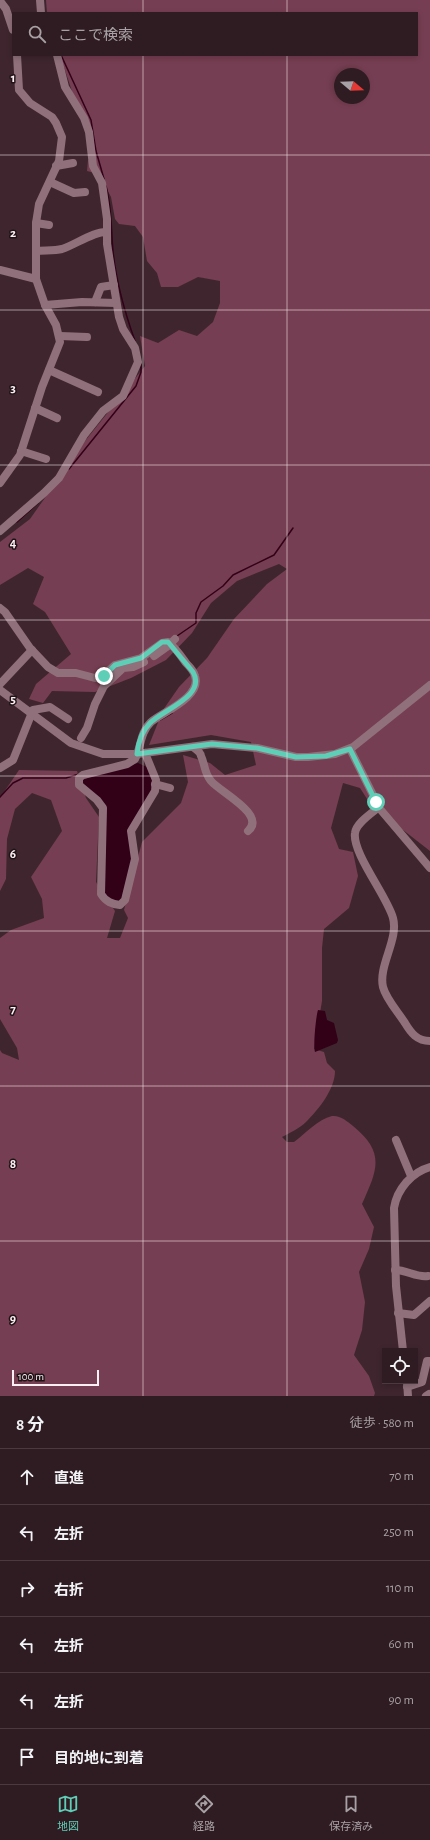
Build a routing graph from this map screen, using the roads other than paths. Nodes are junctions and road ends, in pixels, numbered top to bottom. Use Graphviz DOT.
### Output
graph roads {
  1 [pos="40,0"];
  2 [pos="0,1"];
  3 [pos="41,12"];
  4 [pos="12,27"];
  5 [pos="17,56"];
  6 [pos="56,56"];
  7 [pos="73,164"];
  8 [pos="56,166"];
  9 [pos="50,182"];
  10 [pos="85,192"];
  11 [pos="36,223"];
  12 [pos="49,225"];
  13 [pos="106,232"];
  14 [pos="36,251"];
  15 [pos="0,270"];
  16 [pos="36,279"];
  17 [pos="114,285"];
  18 [pos="95,302"];
  19 [pos="116,303"];
  20 [pos="45,305"];
  21 [pos="60,336"];
  22 [pos="88,338"];
  23 [pos="49,370"];
  24 [pos="98,392"];
  25 [pos="35,408"];
  26 [pos="57,418"];
  27 [pos="21,451"];
  28 [pos="46,459"];
  29 [pos="1,481"];
  30 [pos="0,531"];
  31 [pos="0,608"];
  32 [pos="172,641"];
  33 [pos="32,650"];
  34 [pos="0,684"];
  35 [pos="430,686"];
  36 [pos="0,690"];
  37 [pos="30,714"];
  38 [pos="68,719"];
  39 [pos="81,738"];
  40 [pos="193,747"];
  41 [pos="350,749"];
  42 [pos="141,754"];
  43 [pos="0,768"];
  44 [pos="156,784"];
  45 [pos="170,788"];
  46 [pos="379,807"];
  47 [pos="248,832"];
  48 [pos="430,868"];
  49 [pos="430,1041"];
  50 [pos="396,1140"];
  51 [pos="430,1167"];
  52 [pos="411,1176"];
  53 [pos="395,1270"];
  54 [pos="428,1276"];
  55 [pos="430,1302"];
  56 [pos="398,1314"];
  57 [pos="403,1348"];
  58 [pos="430,1361"];
  59 [pos="418,1383"];
  60 [pos="407,1384"];
  61 [pos="408,1396"];
  1 -- 3 [label="street"];
  2 -- 4 [label="street"];
  5 -- 8 [label="street"];
  6 -- 13 [label="street"];
  7 -- 8 [label="street"];
  8 -- 9 [label="street"];
  9 -- 10 [label="street"];
  9 -- 11 [label="street"];
  11 -- 12 [label="street"];
  11 -- 14 [label="street"];
  13 -- 14 [label="street"];
  13 -- 17 [label="street"];
  14 -- 16 [label="street"];
  15 -- 16 [label="street"];
  16 -- 20 [label="street"];
  17 -- 18 [label="street"];
  17 -- 19 [label="street"];
  18 -- 19 [label="street"];
  18 -- 20 [label="street"];
  19 -- 30 [label="street"];
  20 -- 21 [label="street"];
  21 -- 22 [label="street"];
  21 -- 23 [label="street"];
  23 -- 24 [label="street"];
  23 -- 25 [label="street"];
  25 -- 26 [label="street"];
  25 -- 27 [label="street"];
  27 -- 28 [label="street"];
  27 -- 29 [label="street"];
  31 -- 33 [label="street"];
  32 -- 33 [label="street"];
  32 -- 39 [label="street"];
  32 -- 42 [label="street"];
  33 -- 34 [label="street"];
  35 -- 41 [label="street"];
  36 -- 37 [label="street"];
  37 -- 38 [label="street"];
  37 -- 42 [label="street"];
  37 -- 43 [label="street"];
  40 -- 41 [label="street"];
  40 -- 42 [label="street"];
  40 -- 47 [label="street"];
  41 -- 46 [label="street"];
  42 -- 44 [label="street"];
  42 -- 44 [label="street"];
  44 -- 45 [label="street"];
  46 -- 48 [label="street"];
  46 -- 49 [label="street"];
  50 -- 52 [label="street"];
  51 -- 52 [label="street"];
  52 -- 53 [label="street"];
  53 -- 54 [label="street"];
  53 -- 56 [label="street"];
  55 -- 56 [label="street"];
  56 -- 57 [label="street"];
  58 -- 59 [label="street"];
  60 -- 61 [label="street"];
}
